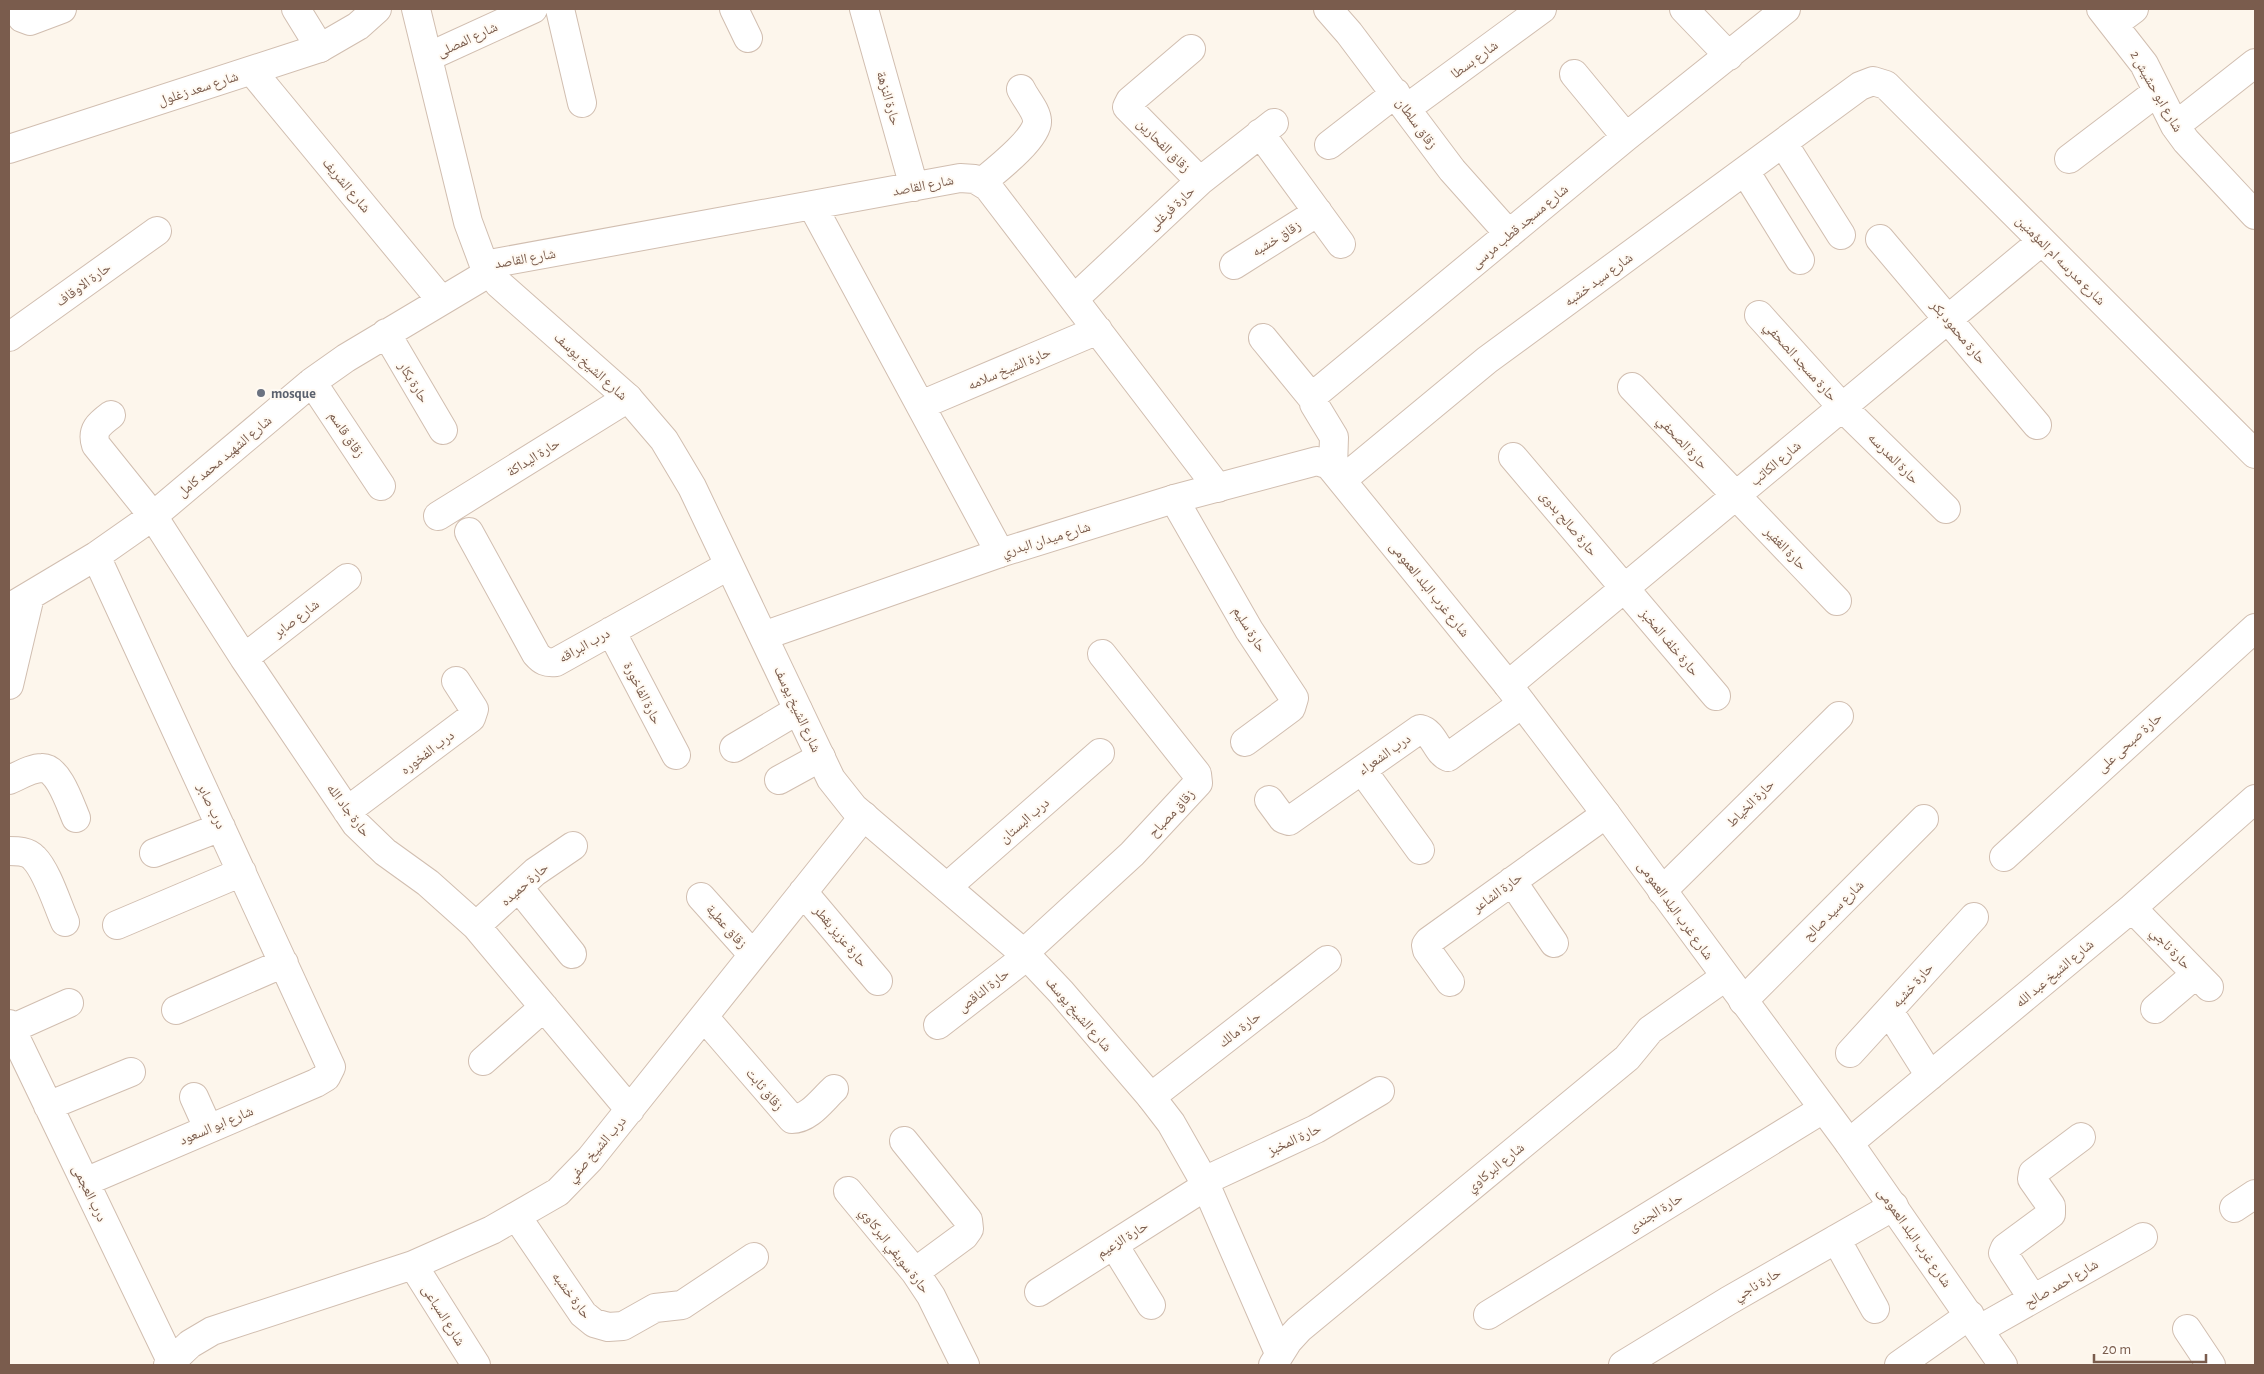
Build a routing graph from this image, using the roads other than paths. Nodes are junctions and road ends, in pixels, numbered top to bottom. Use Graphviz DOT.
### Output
graph roads {
  1 [pos="18,9"];
  2 [pos="62,9"];
  3 [pos="296,9"];
  4 [pos="377,9"];
  5 [pos="416,9"];
  6 [pos="533,9"];
  7 [pos="560,9"];
  8 [pos="734,9"];
  9 [pos="864,9"];
  10 [pos="1328,9"];
  11 [pos="1542,9"];
  12 [pos="1684,9"];
  13 [pos="1786,9"];
  14 [pos="2116,14"];
  15 [pos="748,38"];
  16 [pos="320,48"];
  17 [pos="1191,49"];
  18 [pos="1729,56"];
  19 [pos="428,57"];
  20 [pos="2255,63"];
  21 [pos="252,71"];
  22 [pos="1574,74"];
  23 [pos="1860,86"];
  24 [pos="1021,89"];
  25 [pos="2157,92"];
  26 [pos="1401,101"];
  27 [pos="582,103"];
  28 [pos="2175,126"];
  29 [pos="1626,137"];
  30 [pos="1783,142"];
  31 [pos="1329,145"];
  32 [pos="9,149"];
  33 [pos="2069,159"];
  34 [pos="1745,170"];
  35 [pos="1200,181"];
  36 [pos="982,182"];
  37 [pos="914,187"];
  38 [pos="2250,202"];
  39 [pos="812,205"];
  40 [pos="1318,212"];
  41 [pos="157,231"];
  42 [pos="1509,234"];
  43 [pos="1841,235"];
  44 [pos="1880,239"];
  45 [pos="2042,241"];
  46 [pos="1341,244"];
  47 [pos="1800,260"];
  48 [pos="1234,265"];
  49 [pos="487,269"];
  50 [pos="1074,299"];
  51 [pos="442,300"];
  52 [pos="1759,315"];
  53 [pos="1948,319"];
  54 [pos="1098,330"];
  55 [pos="386,333"];
  56 [pos="9,338"];
  57 [pos="1263,338"];
  58 [pos="312,382"];
  59 [pos="1632,387"];
  60 [pos="628,398"];
  61 [pos="1313,399"];
  62 [pos="921,406"];
  63 [pos="1842,407"];
  64 [pos="111,415"];
  65 [pos="2037,425"];
  66 [pos="443,430"];
  67 [pos="2255,454"];
  68 [pos="1513,457"];
  69 [pos="1337,474"];
  70 [pos="381,486"];
  71 [pos="1218,488"];
  72 [pos="1734,496"];
  73 [pos="1174,499"];
  74 [pos="1946,509"];
  75 [pos="154,516"];
  76 [pos="438,516"];
  77 [pos="469,532"];
  78 [pos="1000,553"];
  79 [pos="96,556"];
  80 [pos="728,566"];
  81 [pos="348,578"];
  82 [pos="1624,588"];
  83 [pos="1837,601"];
  84 [pos="19,602"];
  85 [pos="2255,628"];
  86 [pos="611,630"];
  87 [pos="763,636"];
  88 [pos="1102,654"];
  89 [pos="244,658"];
  90 [pos="456,681"];
  91 [pos="9,685"];
  92 [pos="1515,695"];
  93 [pos="1716,696"];
  94 [pos="798,710"];
  95 [pos="1838,716"];
  96 [pos="1245,742"];
  97 [pos="734,748"];
  98 [pos="1100,753"];
  99 [pos="676,755"];
  100 [pos="821,757"];
  101 [pos="1362,770"];
  102 [pos="9,780"];
  103 [pos="779,780"];
  104 [pos="2255,799"];
  105 [pos="1269,800"];
  106 [pos="348,811"];
  107 [pos="1606,814"];
  108 [pos="864,816"];
  109 [pos="76,818"];
  110 [pos="1924,820"];
  111 [pos="221,827"];
  112 [pos="573,846"];
  113 [pos="9,850"];
  114 [pos="1420,850"];
  115 [pos="154,853"];
  116 [pos="2004,857"];
  117 [pos="242,872"];
  118 [pos="1512,881"];
  119 [pos="947,887"];
  120 [pos="519,888"];
  121 [pos="1662,891"];
  122 [pos="803,892"];
  123 [pos="700,897"];
  124 [pos="2132,908"];
  125 [pos="1974,917"];
  126 [pos="64,922"];
  127 [pos="117,925"];
  128 [pos="476,926"];
  129 [pos="1554,942"];
  130 [pos="572,954"];
  131 [pos="753,955"];
  132 [pos="1026,955"];
  133 [pos="1327,960"];
  134 [pos="284,963"];
  135 [pos="1725,977"];
  136 [pos="878,981"];
  137 [pos="1450,982"];
  138 [pos="1743,1001"];
  139 [pos="69,1004"];
  140 [pos="544,1007"];
  141 [pos="2155,1009"];
  142 [pos="176,1010"];
  143 [pos="1888,1011"];
  144 [pos="704,1016"];
  145 [pos="938,1025"];
  146 [pos="10,1027"];
  147 [pos="1850,1053"];
  148 [pos="326,1056"];
  149 [pos="483,1061"];
  150 [pos="131,1072"];
  151 [pos="1930,1076"];
  152 [pos="834,1089"];
  153 [pos="1380,1091"];
  154 [pos="194,1097"];
  155 [pos="1151,1097"];
  156 [pos="48,1106"];
  157 [pos="1823,1108"];
  158 [pos="630,1110"];
  159 [pos="208,1128"];
  160 [pos="2081,1137"];
  161 [pos="904,1141"];
  162 [pos="1849,1143"];
  163 [pos="84,1182"];
  164 [pos="1205,1183"];
  165 [pos="848,1190"];
  166 [pos="1894,1206"];
  167 [pos="516,1217"];
  168 [pos="2143,1236"];
  169 [pos="1836,1239"];
  170 [pos="1114,1245"];
  171 [pos="754,1257"];
  172 [pos="412,1264"];
  173 [pos="914,1272"];
  174 [pos="1038,1292"];
  175 [pos="2032,1299"];
  176 [pos="1151,1305"];
  177 [pos="1875,1309"];
  178 [pos="1488,1316"];
  179 [pos="1975,1322"];
  180 [pos="2187,1328"];
  181 [pos="1276,1359"];
  182 [pos="170,1363"];
  183 [pos="476,1365"];
  184 [pos="965,1365"];
  185 [pos="1623,1365"];
  186 [pos="1899,1365"];
  187 [pos="2003,1365"];
  188 [pos="2212,1365"];
  1 -- 2 [label="street"];
  3 -- 16 [label="street"];
  4 -- 16 [label="street, شارع سعد زغلول"];
  5 -- 19 [label="street, شارع الشيخ يوسف"];
  6 -- 19 [label="street, شارع المصلى"];
  7 -- 27 [label="street"];
  8 -- 15 [label="street"];
  9 -- 37 [label="street, حارة النزهة"];
  10 -- 26 [label="street, زقاق سلطان"];
  11 -- 26 [label="street, شارع بسطا"];
  12 -- 18 [label="street"];
  13 -- 18 [label="street, شارع مسجد قطب مرسى"];
  14 -- 25 [label="street, شارع ابو حشيش 2"];
  16 -- 21 [label="street, شارع سعد زغلول"];
  17 -- 35 [label="street, زقاق الفحارين"];
  18 -- 29 [label="street, شارع مسجد قطب مرسى"];
  19 -- 49 [label="street, شارع الشيخ يوسف"];
  20 -- 28 [label="street"];
  21 -- 32 [label="street, شارع سعد زغلول"];
  21 -- 51 [label="street, شارع الشريف"];
  22 -- 29 [label="street"];
  23 -- 30 [label="street, شارع سيد خشبه"];
  23 -- 45 [label="street, شارع مدرسه ام المؤمنين"];
  24 -- 36 [label="street"];
  25 -- 28 [label="street, شارع ابو حشيش 2"];
  25 -- 33 [label="street"];
  26 -- 31 [label="street, شارع بسطا"];
  26 -- 42 [label="street, زقاق سلطان"];
  28 -- 38 [label="street, شارع ابو حشيش 2"];
  29 -- 42 [label="street, شارع مسجد قطب مرسى"];
  30 -- 34 [label="street, شارع سيد خشبه"];
  30 -- 43 [label="street"];
  34 -- 47 [label="street"];
  34 -- 69 [label="street, شارع سيد خشبه"];
  35 -- 40 [label="street, حارة فرغلى"];
  35 -- 50 [label="street, حارة فرغلى"];
  36 -- 37 [label="street, شارع القاصد"];
  36 -- 50 [label="street"];
  37 -- 39 [label="street, شارع القاصد"];
  39 -- 49 [label="street, شارع القاصد"];
  39 -- 62 [label="street"];
  40 -- 46 [label="street"];
  40 -- 48 [label="street, زقاق خشبه"];
  41 -- 56 [label="street, حارة الاوقاف"];
  42 -- 61 [label="street, شارع مسجد قطب مرسى"];
  44 -- 53 [label="street, حارة محمود بكر"];
  45 -- 53 [label="street, شارع الكاتب"];
  45 -- 67 [label="street, شارع مدرسه ام المؤمنين"];
  49 -- 51 [label="street, شارع الشهيد محمد كامل"];
  49 -- 60 [label="street, شارع الشيخ يوسف"];
  50 -- 54 [label="street"];
  51 -- 55 [label="street, شارع الشهيد محمد كامل"];
  52 -- 63 [label="street, حارة مسجد الصحفي"];
  53 -- 63 [label="street, شارع الكاتب"];
  53 -- 65 [label="street, حارة محمود بكر"];
  54 -- 62 [label="street, حارة الشيخ سلامه"];
  54 -- 71 [label="street"];
  55 -- 58 [label="street, شارع الشهيد محمد كامل"];
  55 -- 66 [label="street, حارة بكار"];
  57 -- 61 [label="street"];
  58 -- 70 [label="street, زقاق قاسم"];
  58 -- 75 [label="street, شارع الشهيد محمد كامل"];
  59 -- 72 [label="street, حارة الصحفي"];
  60 -- 76 [label="street, حارة اليداكة"];
  60 -- 80 [label="street, شارع الشيخ يوسف"];
  61 -- 69 [label="street"];
  62 -- 78 [label="street"];
  63 -- 72 [label="street, شارع الكاتب"];
  63 -- 74 [label="street, حارة المدرسه"];
  64 -- 75 [label="street, حارة جاد الله"];
  68 -- 82 [label="street, حارة صالح بدوى"];
  69 -- 71 [label="street, شارع ميدان البدري"];
  69 -- 92 [label="street, شارع غرب البلد العمومى"];
  71 -- 73 [label="street, شارع ميدان البدري"];
  72 -- 82 [label="street, شارع الكاتب"];
  72 -- 83 [label="street, حارة الغفير"];
  73 -- 78 [label="street, شارع ميدان البدري"];
  73 -- 96 [label="street, حارة سليم"];
  75 -- 79 [label="street, شارع الشهيد محمد كامل"];
  75 -- 89 [label="street, حارة جاد الله"];
  77 -- 86 [label="street, درب البراقه"];
  78 -- 87 [label="street, شارع ميدان البدري"];
  79 -- 84 [label="street, شارع الشهيد محمد كامل"];
  79 -- 111 [label="street, درب صابر"];
  80 -- 86 [label="street, درب البراقه"];
  80 -- 87 [label="street, شارع الشيخ يوسف"];
  81 -- 89 [label="street, شارع صابر"];
  82 -- 92 [label="street, شارع الكاتب"];
  82 -- 93 [label="street, حارة خلف المخبز"];
  84 -- 91 [label="street"];
  85 -- 116 [label="street, حارة صبحى على"];
  86 -- 99 [label="street, حارة الفاخورة"];
  87 -- 94 [label="street, شارع الشيخ يوسف"];
  88 -- 132 [label="street, زقاق مصباح"];
  89 -- 106 [label="street, حارة جاد الله"];
  90 -- 106 [label="street, درب الفخوره"];
  92 -- 101 [label="street, درب الشعراء"];
  92 -- 107 [label="street, شارع غرب البلد العمومى"];
  94 -- 97 [label="street"];
  94 -- 100 [label="street, شارع الشيخ يوسف"];
  95 -- 121 [label="street, حارة الخياط"];
  98 -- 119 [label="street, درب البستان"];
  100 -- 103 [label="street"];
  100 -- 108 [label="street, شارع الشيخ يوسف"];
  101 -- 105 [label="street, درب الشعراء"];
  101 -- 114 [label="street"];
  102 -- 109 [label="street"];
  104 -- 124 [label="street, شارع الشيخ عبد الله"];
  106 -- 128 [label="street, حارة جاد الله"];
  107 -- 118 [label="street, حارة الشاعر"];
  107 -- 121 [label="street, شارع غرب البلد العمومى"];
  108 -- 119 [label="street, شارع الشيخ يوسف"];
  108 -- 122 [label="street, درب الشيخ صفي"];
  110 -- 138 [label="street, شارع سيد صالح"];
  111 -- 115 [label="street"];
  111 -- 117 [label="street, درب صابر"];
  112 -- 120 [label="street, حارة حميده"];
  113 -- 126 [label="street"];
  117 -- 127 [label="street"];
  117 -- 134 [label="street, درب صابر"];
  118 -- 129 [label="street"];
  118 -- 137 [label="street, حارة الشاعر"];
  119 -- 132 [label="street, شارع الشيخ يوسف"];
  120 -- 128 [label="street, حارة حميده"];
  120 -- 130 [label="street"];
  121 -- 135 [label="street, شارع غرب البلد العمومى"];
  122 -- 131 [label="street, درب الشيخ صفي"];
  122 -- 136 [label="street, حارة عزيز بقطر"];
  123 -- 131 [label="street, زقاق عطية"];
  124 -- 141 [label="street, حارة ناجي"];
  124 -- 151 [label="street, شارع الشيخ عبد الله"];
  125 -- 143 [label="street, حارة خشبه"];
  128 -- 140 [label="street, حارة جاد الله"];
  131 -- 144 [label="street, درب الشيخ صفي"];
  132 -- 145 [label="street, حارة الناقص"];
  132 -- 155 [label="street, شارع الشيخ يوسف"];
  133 -- 155 [label="street, حارة مالك"];
  134 -- 142 [label="street"];
  134 -- 148 [label="street, درب صابر"];
  135 -- 138 [label="street, شارع غرب البلد العمومى"];
  135 -- 181 [label="street, شارع البركاوي"];
  138 -- 157 [label="street, شارع غرب البلد العمومى"];
  139 -- 146 [label="street"];
  140 -- 149 [label="street"];
  140 -- 158 [label="street, حارة جاد الله"];
  143 -- 147 [label="street, حارة خشبه"];
  143 -- 151 [label="street"];
  144 -- 152 [label="street, زقاق ثابت"];
  144 -- 158 [label="street, درب الشيخ صفي"];
  146 -- 156 [label="street, درب العجمى"];
  148 -- 159 [label="street, شارع ابو السعود"];
  150 -- 156 [label="street"];
  151 -- 162 [label="street, شارع الشيخ عبد الله"];
  153 -- 164 [label="street, حارة المخبز"];
  154 -- 159 [label="street"];
  155 -- 164 [label="street, شارع الشيخ يوسف"];
  156 -- 163 [label="street, درب العجمى"];
  157 -- 162 [label="street, شارع غرب البلد العمومى"];
  157 -- 178 [label="street, حارة الجندى"];
  158 -- 167 [label="street, درب الشيخ صفي"];
  159 -- 163 [label="street, شارع ابو السعود"];
  160 -- 175 [label="street"];
  161 -- 173 [label="street"];
  162 -- 166 [label="street, شارع غرب البلد العمومى"];
  163 -- 182 [label="street, درب العجمى"];
  164 -- 170 [label="street, حارة الزعيم"];
  164 -- 181 [label="street, شارع الشيخ يوسف"];
  165 -- 173 [label="street, حارة سويفي البركاوي"];
  166 -- 169 [label="street, حارة ناجي"];
  166 -- 179 [label="street, شارع غرب البلد العمومى"];
  167 -- 171 [label="street, حارة خشبه"];
  167 -- 172 [label="street, درب الشيخ صفي"];
  168 -- 175 [label="street, شارع احمد صالح"];
  169 -- 177 [label="street"];
  169 -- 185 [label="street, حارة ناجي"];
  170 -- 174 [label="street, حارة الزعيم"];
  170 -- 176 [label="street"];
  172 -- 182 [label="street, درب الشيخ صفي"];
  172 -- 183 [label="street, شارع السباعى"];
  173 -- 184 [label="street, حارة سويفي البركاوي"];
  175 -- 179 [label="street, شارع احمد صالح"];
  179 -- 186 [label="street, شارع احمد صالح"];
  179 -- 187 [label="street, شارع غرب البلد العمومى"];
  180 -- 188 [label="street"];
}
